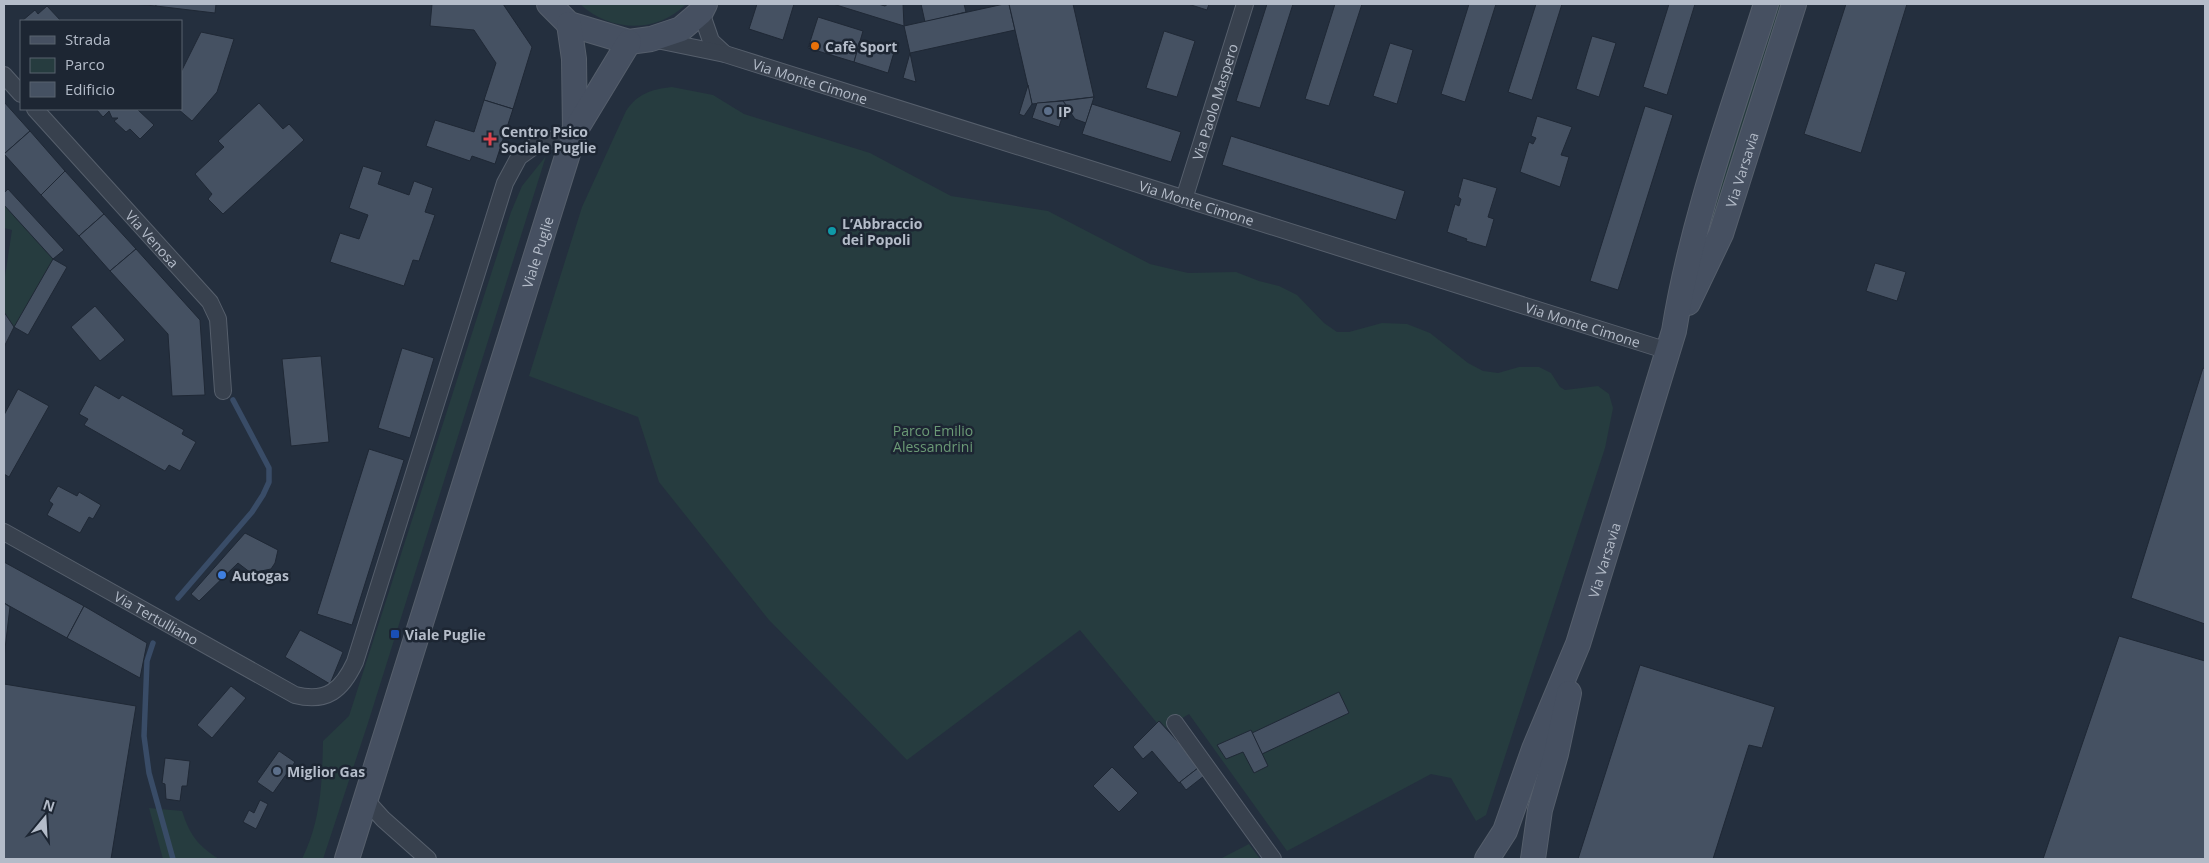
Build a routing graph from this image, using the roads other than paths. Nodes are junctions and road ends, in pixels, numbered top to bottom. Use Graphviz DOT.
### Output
graph roads {
  1 [pos="549,4"];
  2 [pos="1245,4"];
  3 [pos="1766,4"];
  4 [pos="1794,4"];
  5 [pos="703,8"];
  6 [pos="568,24"];
  7 [pos="640,41"];
  8 [pos="725,54"];
  9 [pos="4,75"];
  10 [pos="20,93"];
  11 [pos="36,110"];
  12 [pos="575,131"];
  13 [pos="1184,199"];
  14 [pos="1671,341"];
  15 [pos="223,391"];
  16 [pos="4,532"];
  17 [pos="1578,644"];
  18 [pos="1175,723"];
  19 [pos="365,799"];
  20 [pos="347,859"];
  21 [pos="428,859"];
  22 [pos="1274,859"];
  23 [pos="1488,859"];
  24 [pos="1533,859"];
  1 -- 6 [label="street"];
  2 -- 13 [label="street, Via Paolo Maspero"];
  3 -- 14 [label="street, Via Varsavia"];
  4 -- 14 [label="street, Via Varsavia"];
  5 -- 7 [label="street"];
  5 -- 8 [label="street"];
  6 -- 7 [label="street"];
  6 -- 12 [label="street, Viale Puglie"];
  7 -- 8 [label="street, Via Monte Cimone"];
  7 -- 12 [label="street, Viale Puglie"];
  8 -- 13 [label="street, Via Monte Cimone"];
  9 -- 10 [label="street"];
  11 -- 15 [label="street, Via Venosa"];
  12 -- 16 [label="street, Via Tertulliano"];
  12 -- 19 [label="street, Viale Puglie"];
  13 -- 14 [label="street, Via Monte Cimone"];
  14 -- 17 [label="street, Via Varsavia"];
  17 -- 23 [label="street, Via Varsavia"];
  17 -- 24 [label="street, Via Varsavia"];
  18 -- 22 [label="street"];
  19 -- 20 [label="street, Viale Puglie"];
  19 -- 21 [label="street"];
}
